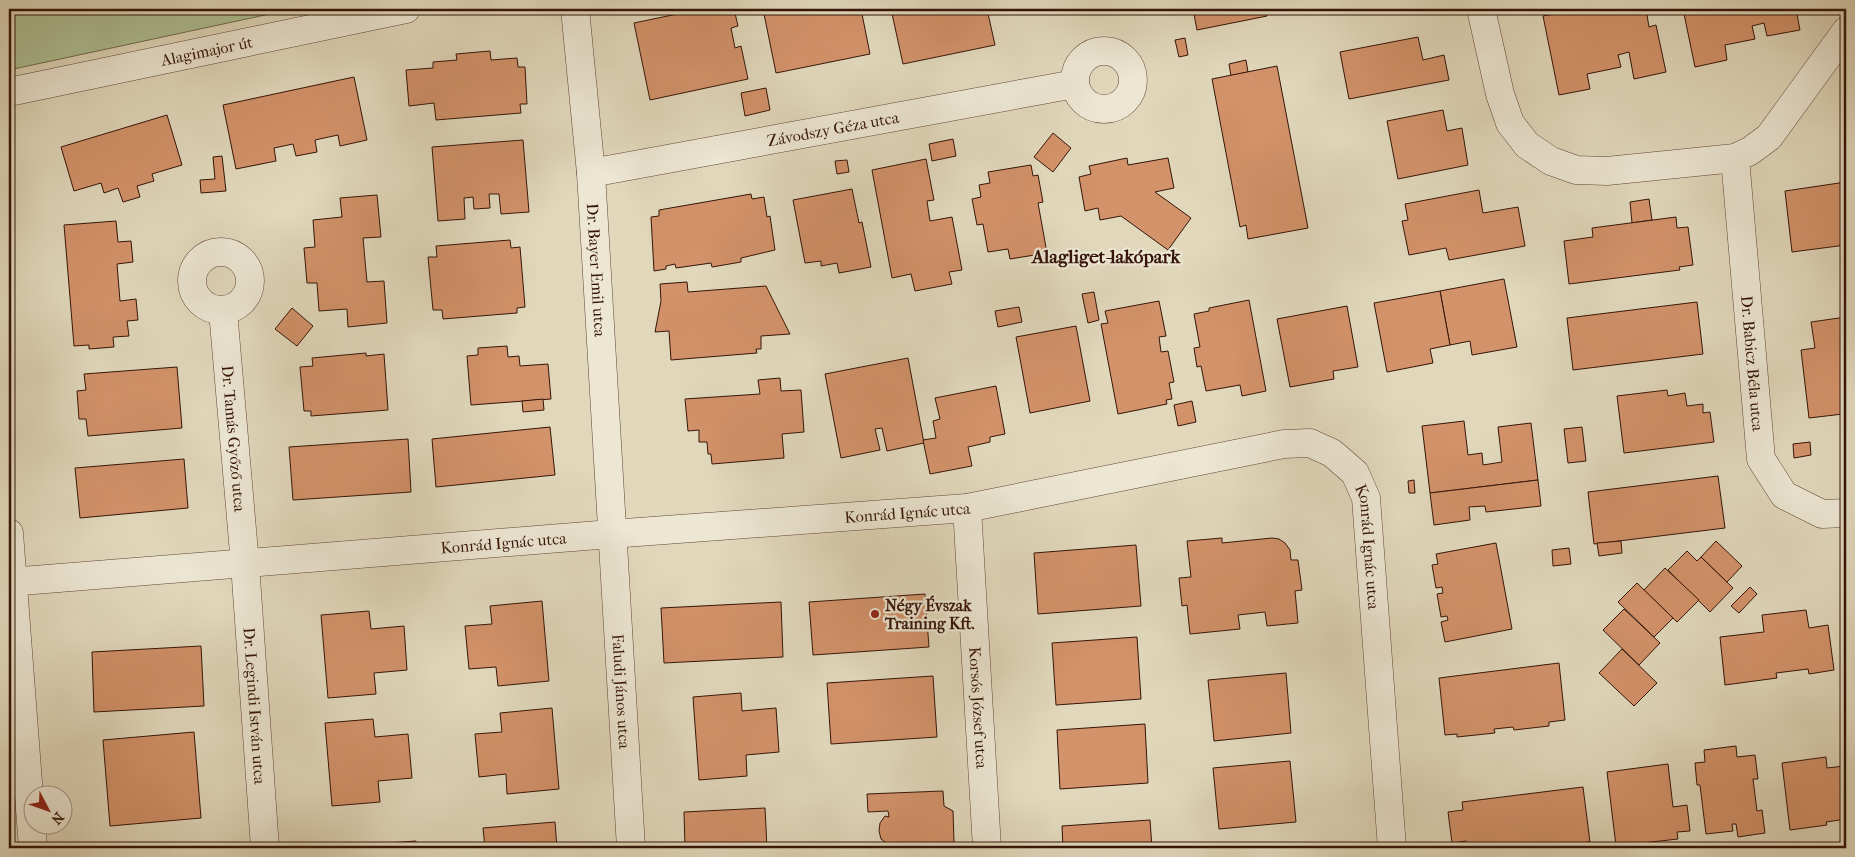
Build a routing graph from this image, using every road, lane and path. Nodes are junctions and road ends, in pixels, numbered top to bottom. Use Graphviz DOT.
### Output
graph roads {
  1 [pos="406,9"];
  2 [pos="576,9"];
  3 [pos="1482,9"];
  4 [pos="1846,31"];
  5 [pos="1075,84"];
  6 [pos="9,92"];
  7 [pos="1735,158"];
  8 [pos="591,173"];
  9 [pos="223,311"];
  10 [pos="967,508"];
  11 [pos="1846,513"];
  12 [pos="9,533"];
  13 [pos="611,534"];
  14 [pos="245,564"];
  15 [pos="11,582"];
  16 [pos="33,848"];
  17 [pos="265,848"];
  18 [pos="631,848"];
  19 [pos="986,848"];
  20 [pos="1392,848"];
  1 -- 6 [label="street, Alagimajor út"];
  2 -- 8 [label="street, Dr. Bayer Emil utca"];
  3 -- 7 [label="street"];
  4 -- 7 [label="street"];
  5 -- 8 [label="street, Závodszy Géza utca"];
  7 -- 11 [label="street, Dr. Babicz Béla utca"];
  8 -- 13 [label="street, Dr. Bayer Emil utca"];
  9 -- 14 [label="street, Dr. Tamás Győző utca"];
  10 -- 13 [label="street, Konrád Ignác utca"];
  10 -- 19 [label="street, Korsós József utca"];
  10 -- 20 [label="street, Konrád Ignác utca"];
  12 -- 15 [label="street"];
  13 -- 14 [label="street, Konrád Ignác utca"];
  13 -- 18 [label="street, Faludi János utca"];
  14 -- 15 [label="street, Konrád Ignác utca"];
  14 -- 17 [label="street, Dr. Legindi István utca"];
  15 -- 16 [label="street"];
}
